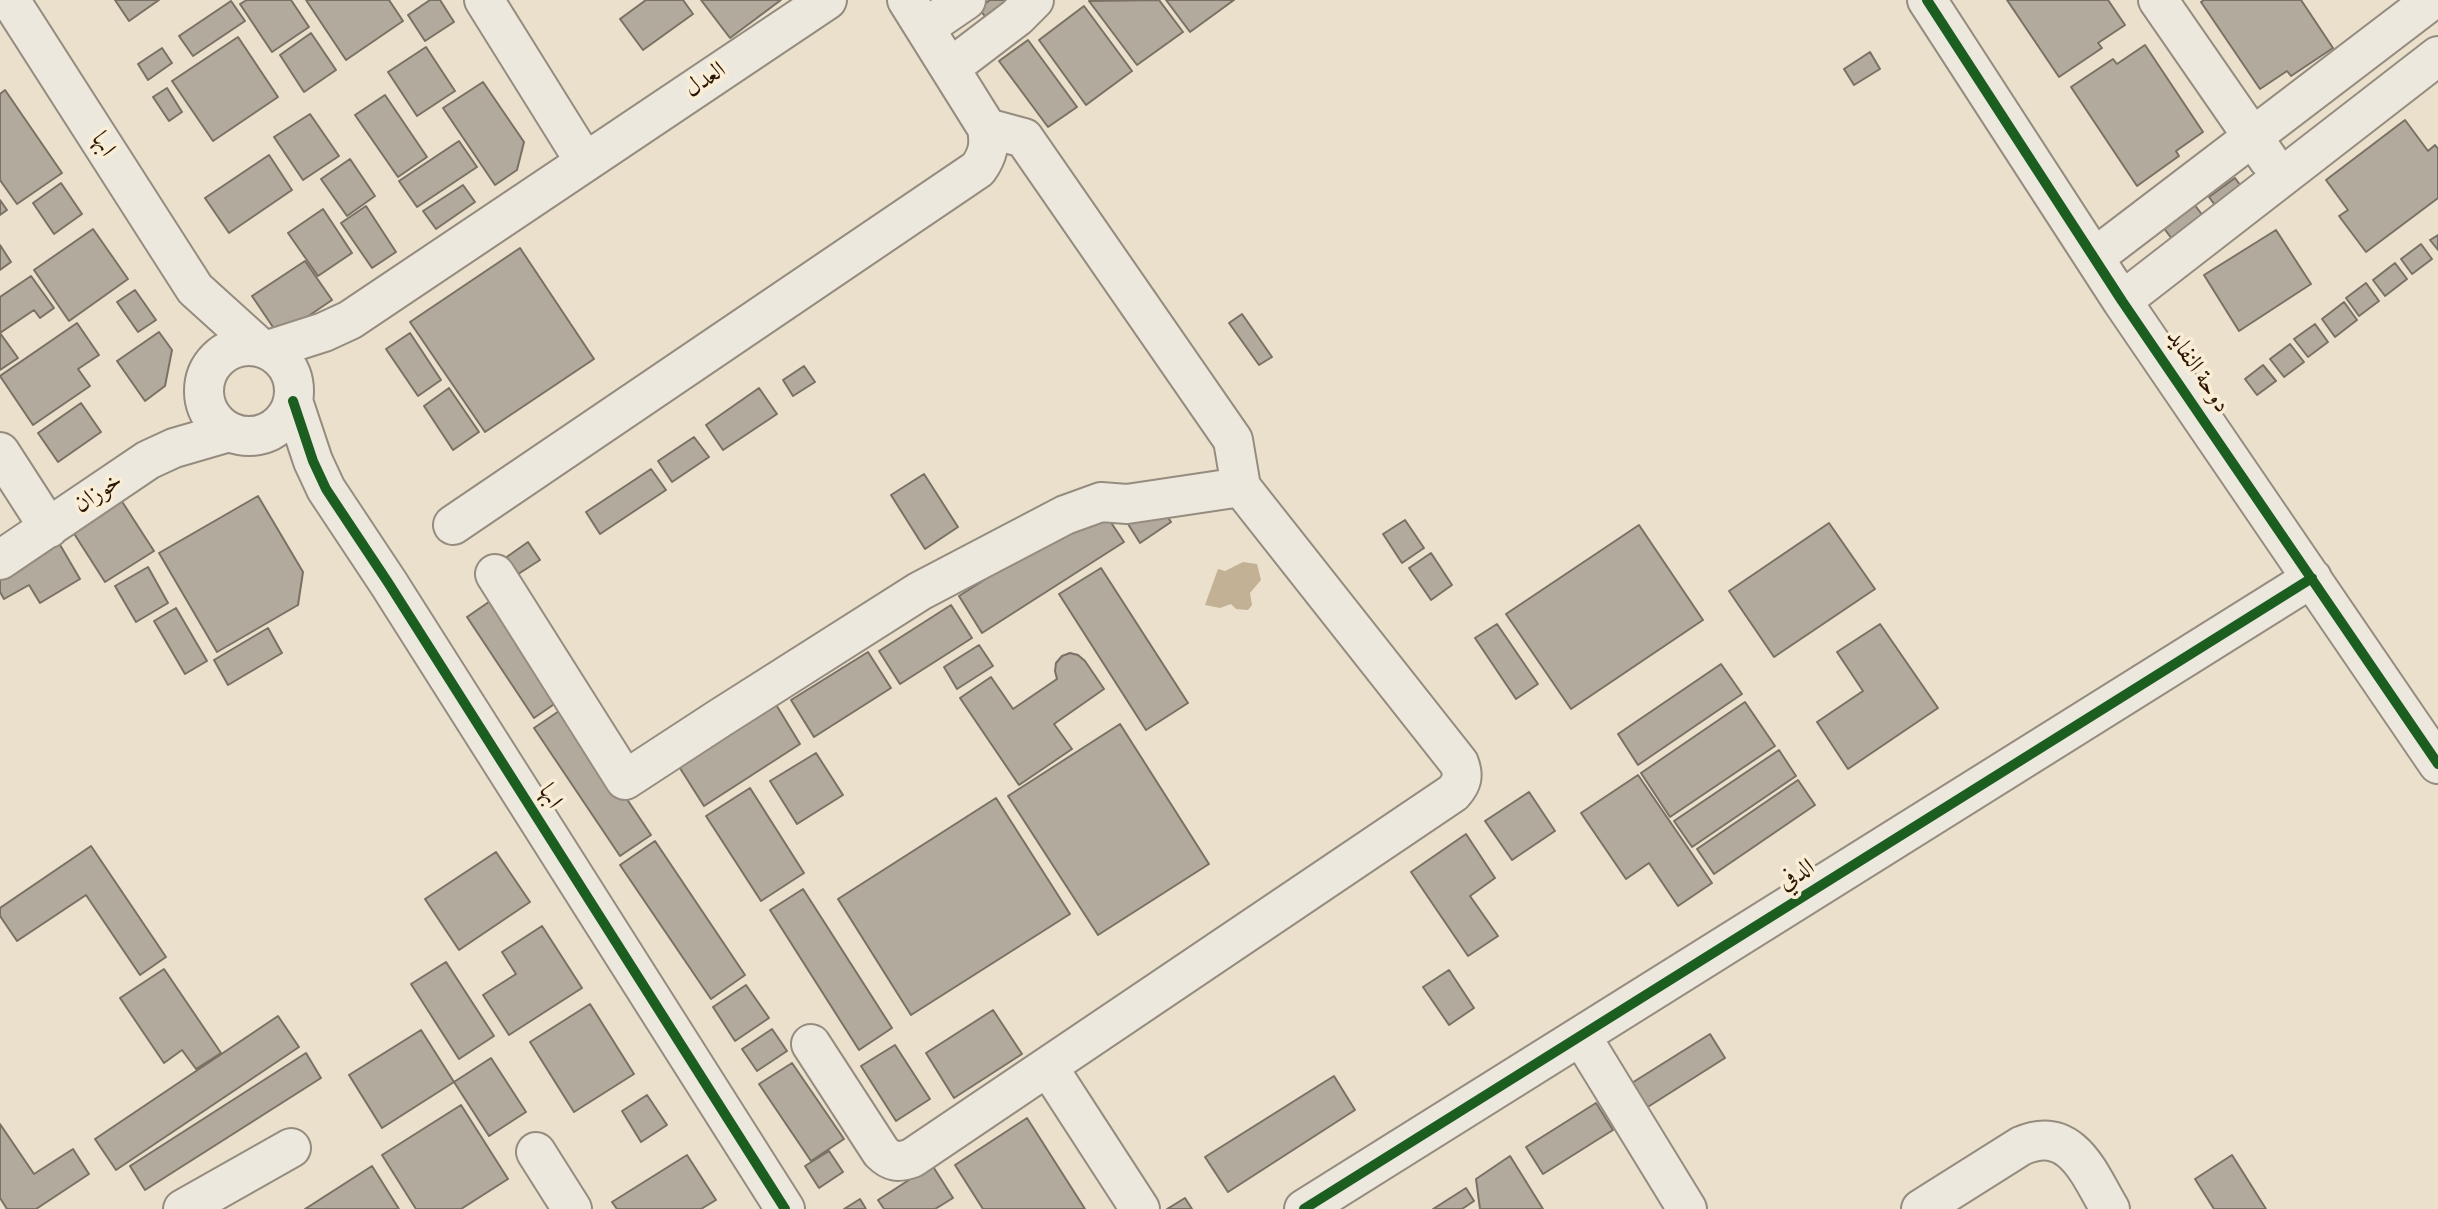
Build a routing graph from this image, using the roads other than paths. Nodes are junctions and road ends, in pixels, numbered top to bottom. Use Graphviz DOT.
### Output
graph roads {
  1 [pos="9,0"];
  2 [pos="484,0"];
  3 [pos="827,0"];
  4 [pos="966,0"];
  5 [pos="1034,0"];
  6 [pos="1927,0"];
  7 [pos="2158,0"];
  8 [pos="2423,7"];
  9 [pos="916,14"];
  10 [pos="2438,45"];
  11 [pos="2438,56"];
  12 [pos="950,68"];
  13 [pos="987,128"];
  14 [pos="2253,136"];
  15 [pos="585,162"];
  16 [pos="2280,178"];
  17 [pos="2095,257"];
  18 [pos="195,289"];
  19 [pos="2122,301"];
  20 [pos="350,320"];
  21 [pos="263,348"];
  22 [pos="207,379"];
  23 [pos="294,393"];
  24 [pos="243,434"];
  25 [pos="0,452"];
  26 [pos="148,460"];
  27 [pos="1241,487"];
  28 [pos="326,489"];
  29 [pos="453,525"];
  30 [pos="49,528"];
  31 [pos="0,560"];
  32 [pos="495,574"];
  33 [pos="2312,578"];
  34 [pos="2438,764"];
  35 [pos="1581,1036"];
  36 [pos="811,1044"];
  37 [pos="1048,1067"];
  38 [pos="291,1148"];
  39 [pos="536,1152"];
  40 [pos="183,1209"];
  41 [pos="572,1209"];
  42 [pos="785,1209"];
  43 [pos="1140,1209"];
  44 [pos="1304,1209"];
  45 [pos="1687,1209"];
  46 [pos="1922,1209"];
  47 [pos="2110,1209"];
  1 -- 18 [label="street, ابها"];
  2 -- 15 [label="street"];
  3 -- 15 [label="street, العدل"];
  4 -- 9 [label="street"];
  5 -- 12 [label="street"];
  6 -- 17 [label="street, دوحة النفايد"];
  7 -- 14 [label="street"];
  8 -- 10 [label="street"];
  8 -- 14 [label="street"];
  9 -- 12 [label="street"];
  11 -- 16 [label="street"];
  12 -- 13 [label="street"];
  13 -- 27 [label="street"];
  13 -- 29 [label="street"];
  14 -- 16 [label="street"];
  14 -- 17 [label="street"];
  15 -- 20 [label="street, العدل"];
  16 -- 19 [label="street"];
  17 -- 19 [label="street, دوحة النفايد"];
  18 -- 21 [label="street, ابها"];
  18 -- 22 [label="street, ابها"];
  19 -- 33 [label="street, دوحة النفايد"];
  20 -- 21 [label="street, العدل"];
  20 -- 23 [label="street, العدل"];
  21 -- 22 [label="street"];
  21 -- 23 [label="street"];
  22 -- 24 [label="street"];
  22 -- 26 [label="street, خوزان"];
  23 -- 24 [label="street"];
  23 -- 28 [label="street, ابها"];
  24 -- 26 [label="street, خوزان"];
  24 -- 28 [label="street, ابها"];
  25 -- 30 [label="street, خوزان"];
  26 -- 30 [label="street, خوزان"];
  27 -- 32 [label="street"];
  27 -- 37 [label="street"];
  28 -- 42 [label="street, ابها"];
  30 -- 31 [label="street, خوزان"];
  33 -- 34 [label="street, دوحة النفايد"];
  33 -- 35 [label="street, الدفي"];
  35 -- 44 [label="street, الدفي"];
  35 -- 45 [label="street"];
  36 -- 37 [label="street"];
  37 -- 43 [label="street"];
  38 -- 40 [label="street"];
  39 -- 41 [label="street"];
  46 -- 47 [label="street"];
}
